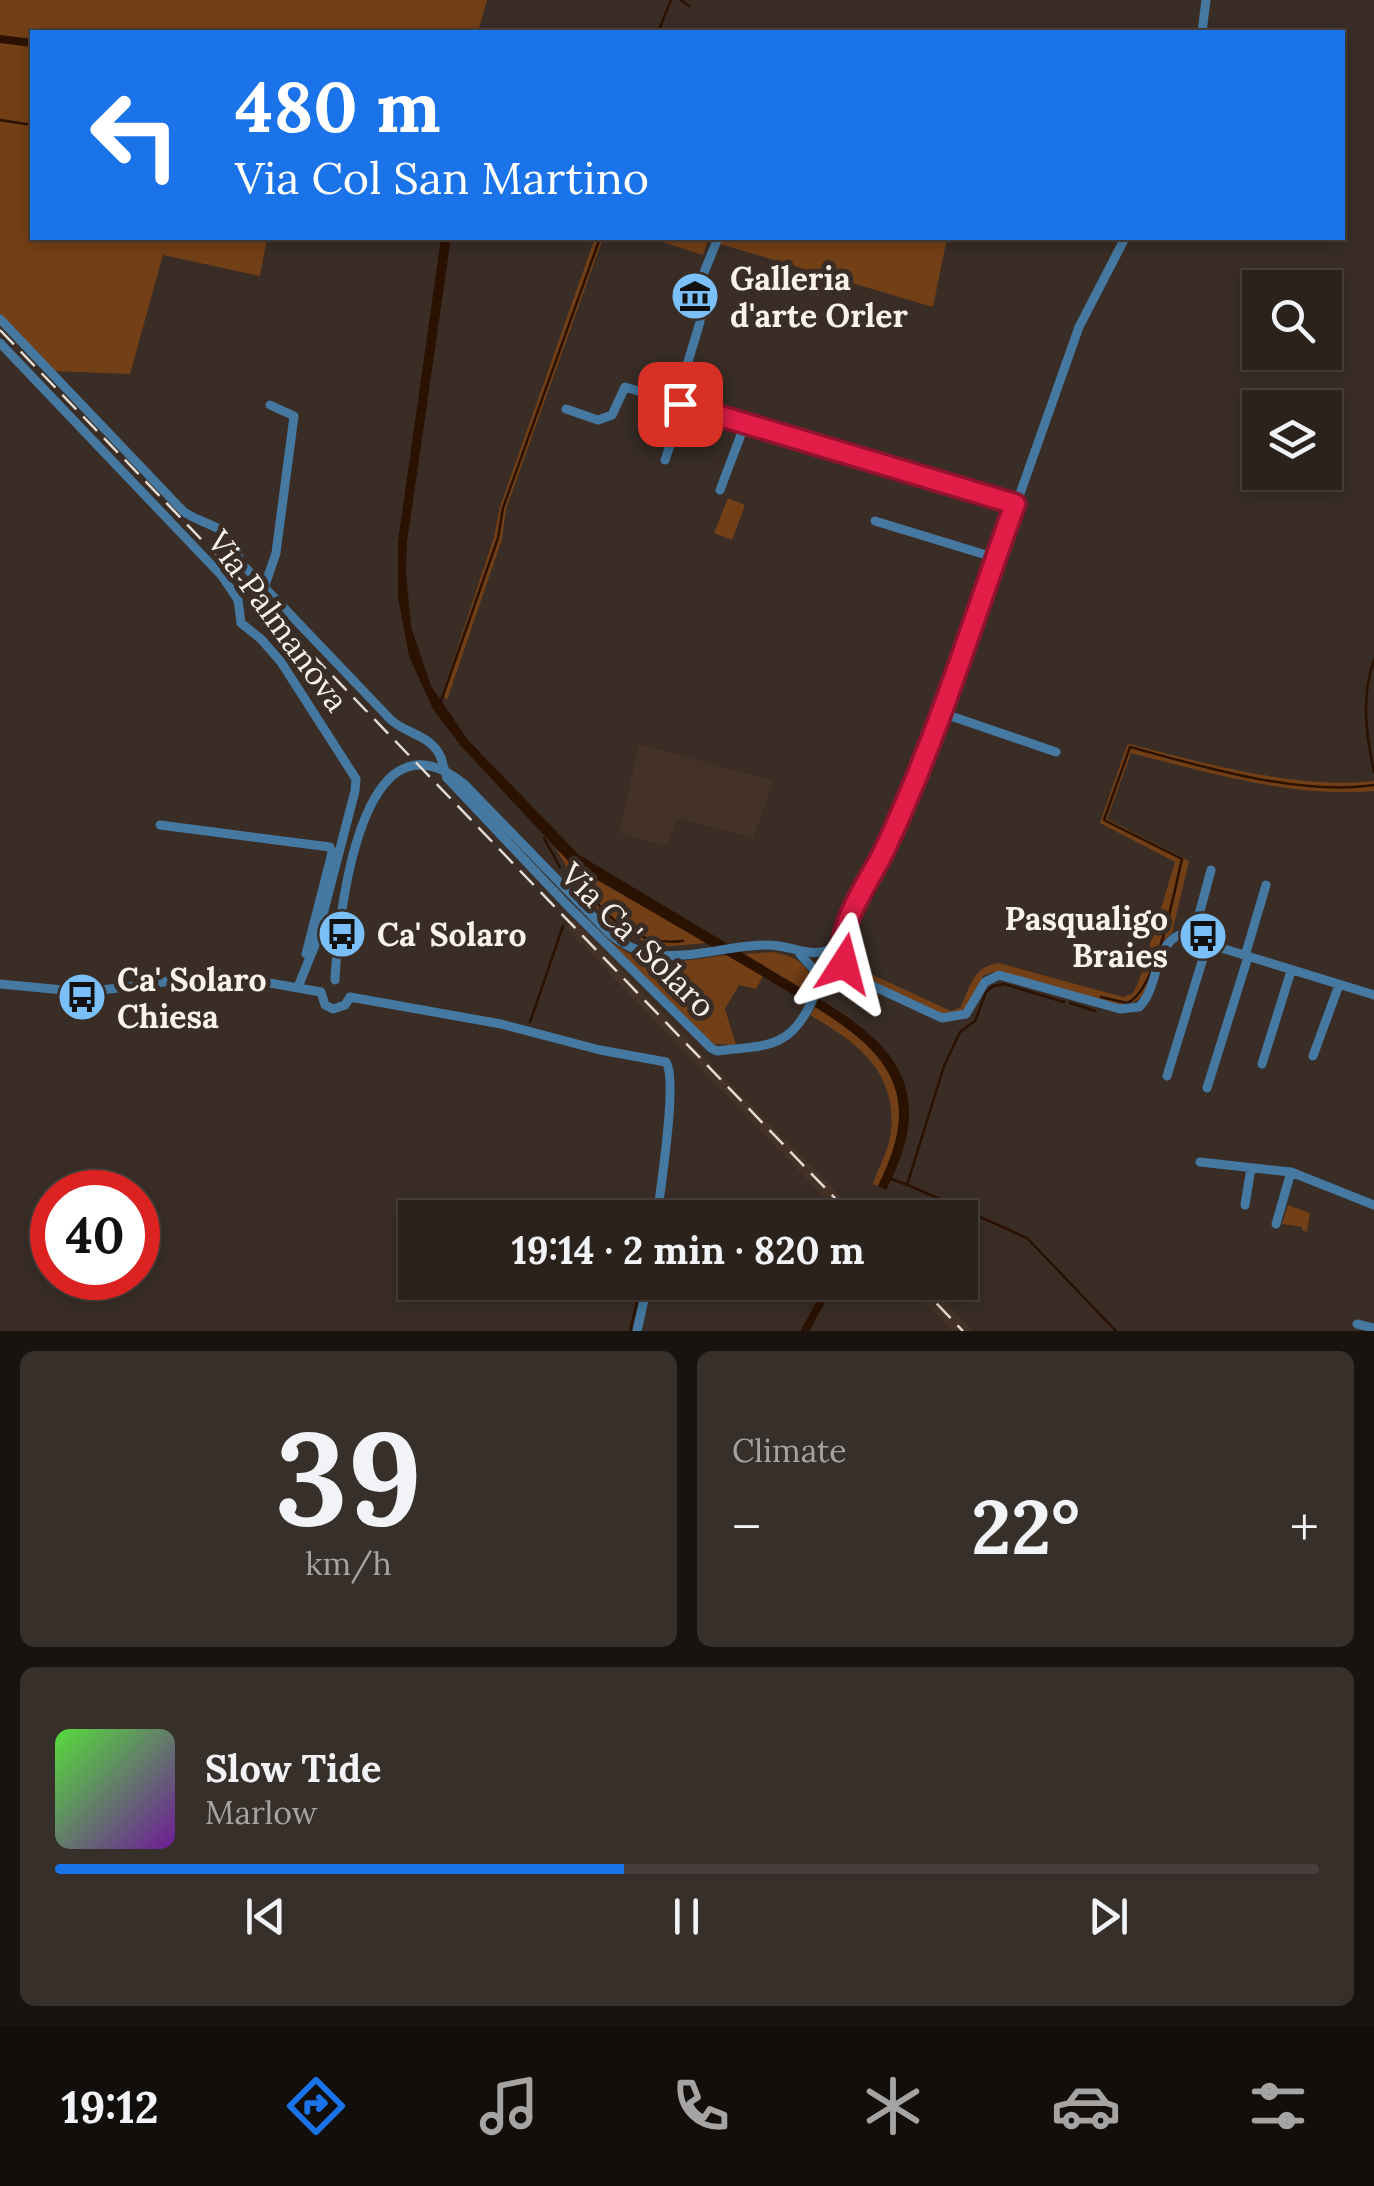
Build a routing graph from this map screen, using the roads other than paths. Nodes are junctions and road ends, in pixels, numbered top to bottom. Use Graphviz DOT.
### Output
graph roads {
  1 [pos="1206,0"];
  2 [pos="1202,30"];
  3 [pos="717,240"];
  4 [pos="1124,240"];
  5 [pos="0,318"];
  6 [pos="0,342"];
  7 [pos="681,403"];
  8 [pos="270,406"];
  9 [pos="566,410"];
  10 [pos="746,424"];
  11 [pos="665,460"];
  12 [pos="720,490"];
  13 [pos="1015,504"];
  14 [pos="875,520"];
  15 [pos="996,558"];
  16 [pos="264,588"];
  17 [pos="942,713"];
  18 [pos="1056,752"];
  19 [pos="160,825"];
  20 [pos="1211,870"];
  21 [pos="1266,885"];
  22 [pos="844,931"];
  23 [pos="1193,937"];
  24 [pos="1208,942"];
  25 [pos="795,950"];
  26 [pos="825,952"];
  27 [pos="1246,957"];
  28 [pos="843,962"];
  29 [pos="306,964"];
  30 [pos="815,971"];
  31 [pos="1291,972"];
  32 [pos="835,979"];
  33 [pos="860,980"];
  34 [pos="0,984"];
  35 [pos="1339,985"];
  36 [pos="298,987"];
  37 [pos="344,987"];
  38 [pos="320,992"];
  39 [pos="1374,995"];
  40 [pos="814,996"];
  41 [pos="1313,1056"];
  42 [pos="1262,1064"];
  43 [pos="1166,1076"];
  44 [pos="1208,1088"];
  45 [pos="1200,1162"];
  46 [pos="1251,1168"];
  47 [pos="1290,1172"];
  48 [pos="659,1200"];
  49 [pos="1244,1205"];
  50 [pos="1374,1205"];
  51 [pos="1276,1224"];
  52 [pos="644,1300"];
  53 [pos="1357,1324"];
  54 [pos="1374,1328"];
  55 [pos="638,1331"];
  1 -- 2 [label="street"];
  3 -- 7 [label="street"];
  4 -- 13 [label="street, Via Ca' Solaro"];
  5 -- 16 [label="street, Via Ca' Solaro"];
  6 -- 29 [label="street, Via Palmanova"];
  7 -- 9 [label="street"];
  7 -- 10 [label="street"];
  7 -- 11 [label="street"];
  8 -- 16 [label="street, Via Palmanova"];
  10 -- 12 [label="street"];
  10 -- 13 [label="street"];
  13 -- 15 [label="street, Via Ca' Solaro"];
  14 -- 15 [label="street"];
  15 -- 17 [label="street, Via Ca' Solaro"];
  16 -- 40 [label="street, Via Ca' Solaro, bridge"];
  17 -- 18 [label="street"];
  17 -- 22 [label="street, Via Ca' Solaro"];
  19 -- 29 [label="street"];
  20 -- 23 [label="street"];
  21 -- 27 [label="street"];
  22 -- 26 [label="street, Via Ca' Solaro"];
  22 -- 28 [label="street, Via Ca' Solaro"];
  23 -- 24 [label="street"];
  23 -- 33 [label="street"];
  24 -- 27 [label="street"];
  24 -- 43 [label="street"];
  25 -- 26 [label="street, Via Ca' Solaro"];
  25 -- 30 [label="street"];
  25 -- 37 [label="street, Via Ca' Solaro"];
  26 -- 28 [label="street, Via Ca' Solaro"];
  26 -- 30 [label="street, Via Ca' Solaro"];
  27 -- 31 [label="street"];
  27 -- 44 [label="street"];
  28 -- 32 [label="street, Via Ca' Solaro"];
  28 -- 33 [label="street"];
  29 -- 36 [label="street, Via Palmanova"];
  30 -- 32 [label="street"];
  30 -- 40 [label="street, Via Ca' Solaro"];
  31 -- 35 [label="street"];
  31 -- 42 [label="street"];
  32 -- 33 [label="street"];
  32 -- 40 [label="street, Via Ca' Solaro"];
  34 -- 36 [label="street, Via Ca' Solaro"];
  35 -- 39 [label="street"];
  35 -- 41 [label="street"];
  36 -- 38 [label="street, Via Ca' Solaro"];
  37 -- 38 [label="street"];
  37 -- 38 [label="street, Via Ca' Solaro"];
  37 -- 48 [label="street, Via Ca' Solaro"];
  45 -- 46 [label="street"];
  46 -- 47 [label="street"];
  46 -- 49 [label="street"];
  47 -- 50 [label="street"];
  47 -- 51 [label="street"];
  52 -- 55 [label="street"];
  53 -- 54 [label="street"];
}
